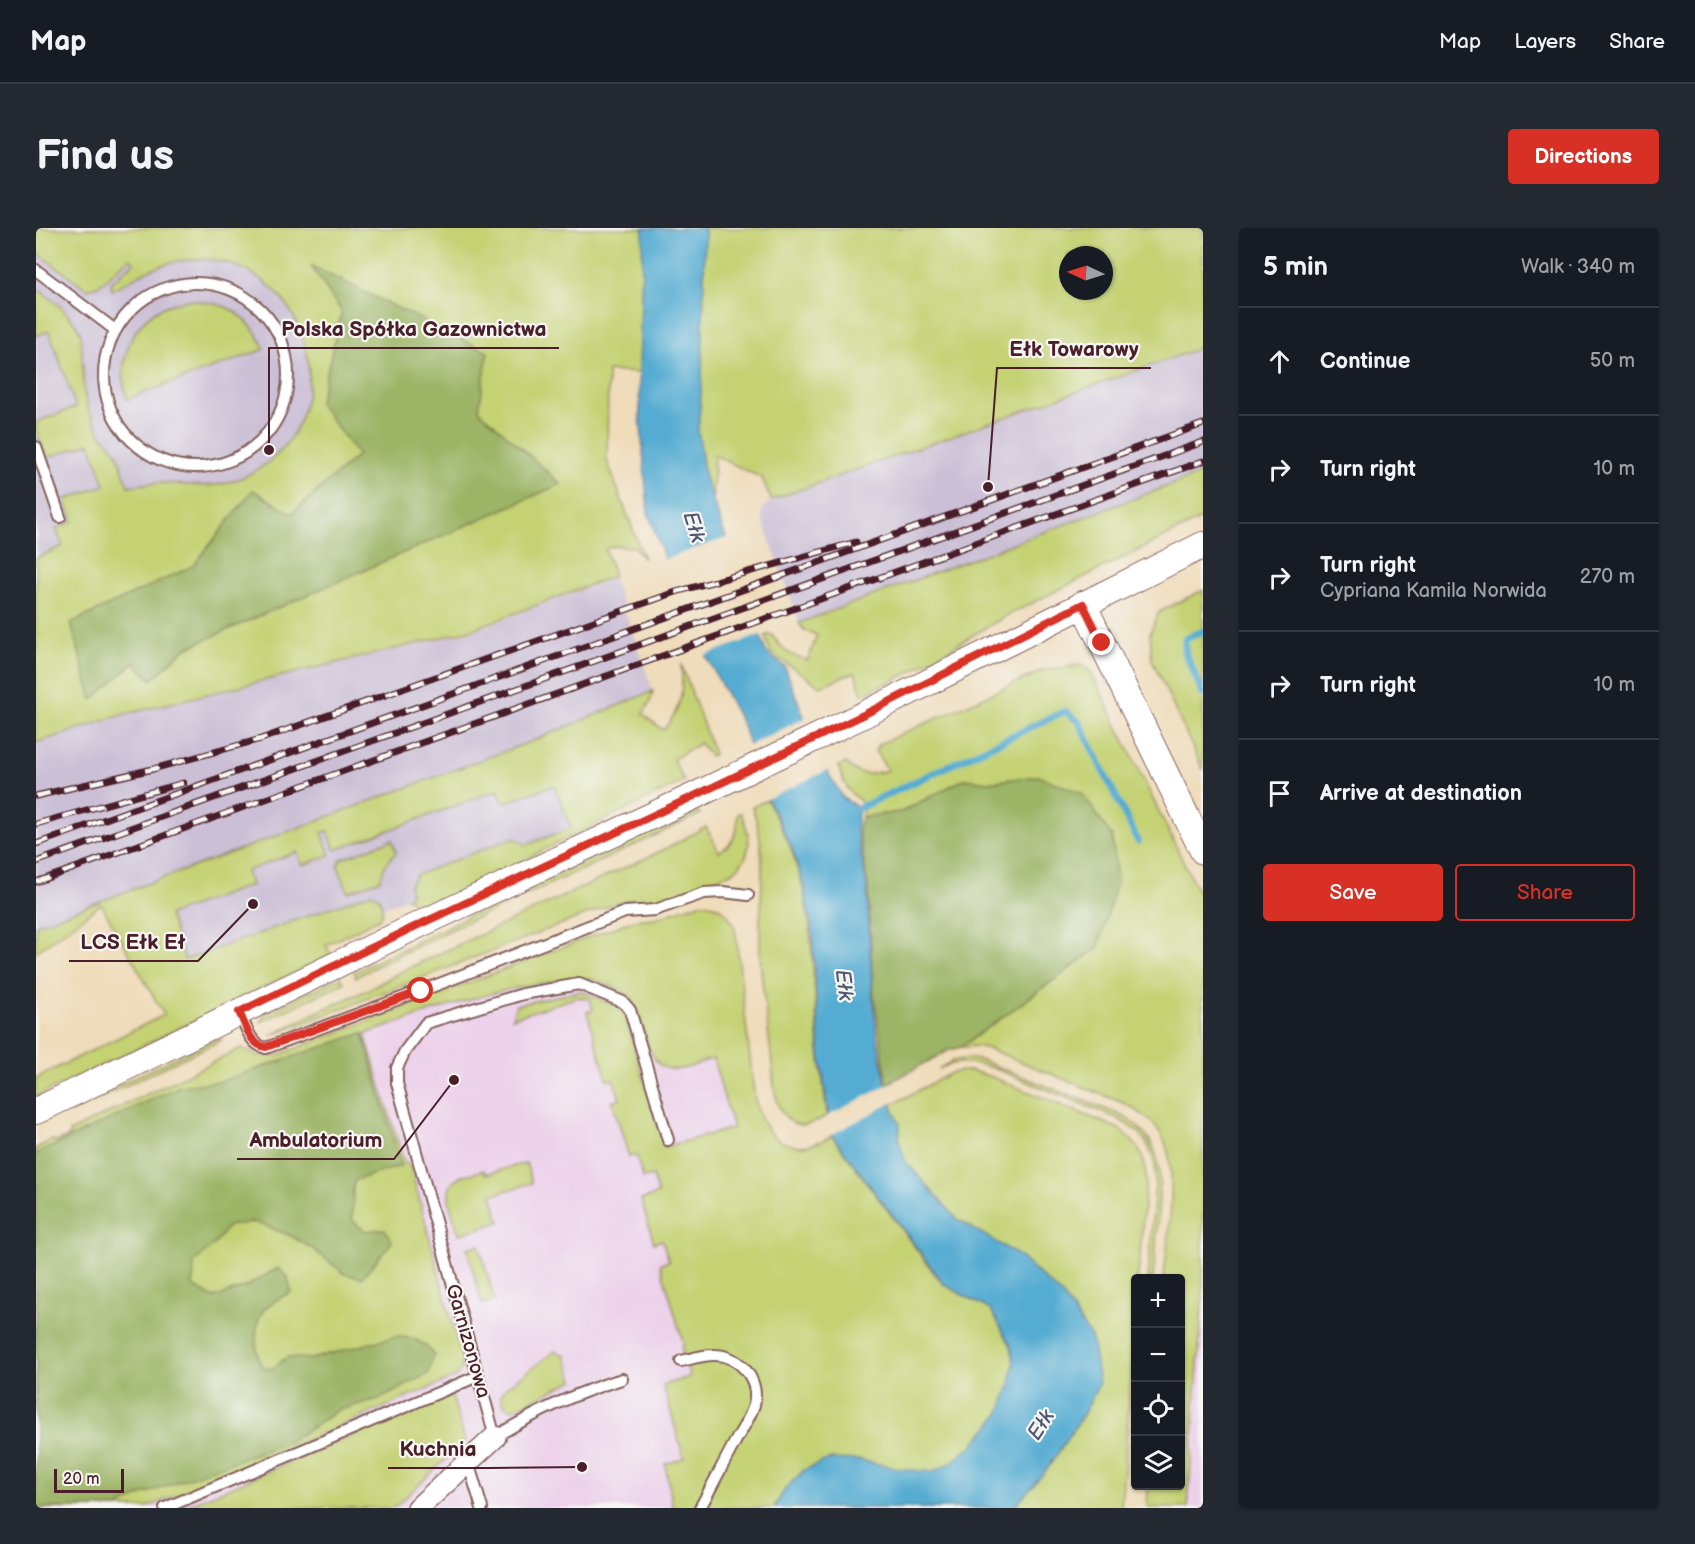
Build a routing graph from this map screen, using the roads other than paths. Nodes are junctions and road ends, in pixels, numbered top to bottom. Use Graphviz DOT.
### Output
graph roads {
  1 [pos="36,270"];
  2 [pos="115,330"];
  3 [pos="36,447"];
  4 [pos="60,517"];
  5 [pos="1203,545"];
  6 [pos="1083,604"];
  7 [pos="1203,851"];
  8 [pos="748,895"];
  9 [pos="239,1012"];
  10 [pos="36,1111"];
  11 [pos="668,1140"];
  12 [pos="681,1361"];
  13 [pos="478,1376"];
  14 [pos="622,1379"];
  15 [pos="502,1433"];
  16 [pos="468,1462"];
  17 [pos="165,1508"];
  18 [pos="418,1508"];
  19 [pos="482,1508"];
  20 [pos="700,1508"];
  1 -- 2 [label="lane"];
  2 -- 2 [label="lane"];
  3 -- 4 [label="lane"];
  5 -- 6 [label="street"];
  6 -- 7 [label="street"];
  6 -- 9 [label="street"];
  8 -- 9 [label="lane"];
  9 -- 10 [label="street"];
  11 -- 13 [label="lane, Garnizonowa"];
  12 -- 20 [label="lane"];
  13 -- 15 [label="lane, Garnizonowa"];
  13 -- 17 [label="lane"];
  14 -- 15 [label="lane"];
  15 -- 16 [label="street"];
  16 -- 18 [label="street"];
  16 -- 19 [label="lane"];
}
